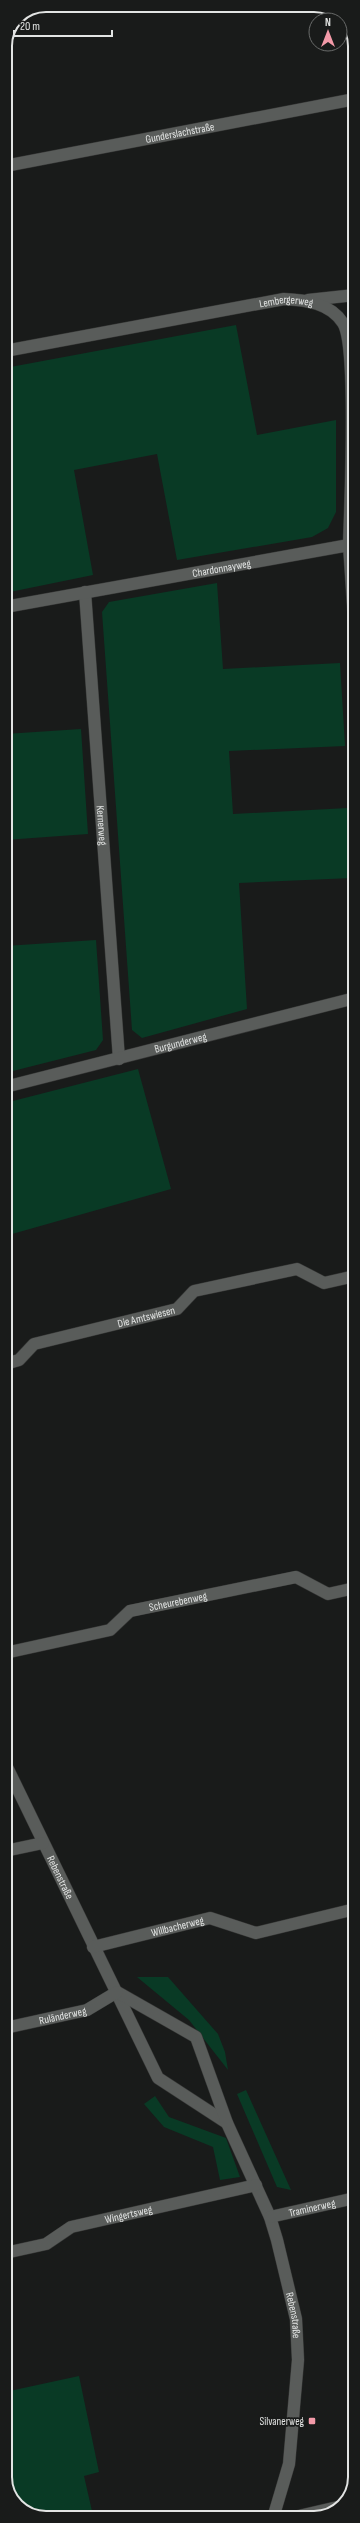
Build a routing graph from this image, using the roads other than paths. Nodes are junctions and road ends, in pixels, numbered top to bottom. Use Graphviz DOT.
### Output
graph roads {
  1 [pos="348,100"];
  2 [pos="12,165"];
  3 [pos="348,296"];
  4 [pos="308,300"];
  5 [pos="348,341"];
  6 [pos="12,350"];
  7 [pos="348,544"];
  8 [pos="85,592"];
  9 [pos="12,606"];
  10 [pos="348,1000"];
  11 [pos="119,1059"];
  12 [pos="12,1085"];
  13 [pos="348,1277"];
  14 [pos="12,1362"];
  15 [pos="348,1590"];
  16 [pos="12,1651"];
  17 [pos="12,1778"];
  18 [pos="43,1843"];
  19 [pos="12,1850"];
  20 [pos="348,1911"];
  21 [pos="93,1947"];
  22 [pos="117,1992"];
  23 [pos="12,2026"];
  24 [pos="228,2123"];
  25 [pos="256,2184"];
  26 [pos="348,2200"];
  27 [pos="270,2217"];
  28 [pos="12,2251"];
  29 [pos="275,2511"];
  1 -- 2 [label="street, Gunderslachstraße"];
  3 -- 4 [label="street"];
  4 -- 5 [label="street, Lembergerweg"];
  4 -- 6 [label="street, Lembergerweg"];
  7 -- 8 [label="street, Chardonnayweg"];
  8 -- 9 [label="street, Chardonnayweg"];
  8 -- 11 [label="street, Kernerweg"];
  10 -- 11 [label="street, Burgunderweg"];
  11 -- 12 [label="street, Burgunderweg"];
  13 -- 14 [label="street, Die Amtswiesen"];
  15 -- 16 [label="street, Scheurebenweg"];
  17 -- 18 [label="street, Rebenstraße"];
  18 -- 19 [label="street"];
  18 -- 21 [label="street, Rebenstraße"];
  20 -- 21 [label="street, Willbacherweg"];
  21 -- 22 [label="street, Rebenstraße"];
  22 -- 23 [label="street, Ruländerweg"];
  22 -- 24 [label="street, Rebenstraße"];
  22 -- 24 [label="street, Rebenstraße"];
  24 -- 25 [label="street, Rebenstraße"];
  25 -- 27 [label="street, Rebenstraße"];
  25 -- 28 [label="street, Wingertsweg"];
  26 -- 27 [label="street, Traminerweg"];
  27 -- 29 [label="street, Rebenstraße"];
}
